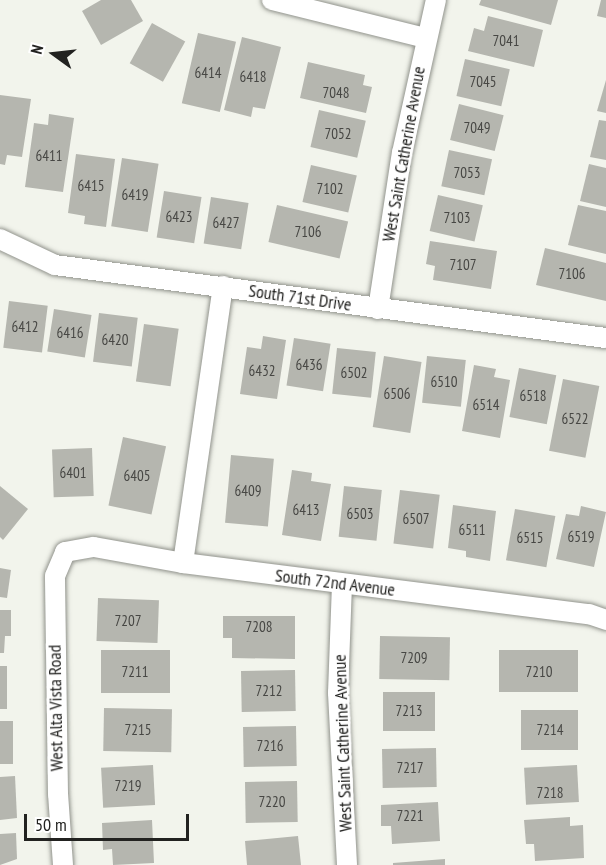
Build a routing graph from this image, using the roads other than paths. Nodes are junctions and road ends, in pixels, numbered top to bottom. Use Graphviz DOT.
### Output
graph roads {
  1 [pos="272,0"];
  2 [pos="436,0"];
  3 [pos="426,38"];
  4 [pos="0,240"];
  5 [pos="223,286"];
  6 [pos="378,309"];
  7 [pos="606,338"];
  8 [pos="65,552"];
  9 [pos="183,563"];
  10 [pos="342,584"];
  11 [pos="606,620"];
  12 [pos="63,865"];
  13 [pos="347,865"];
  1 -- 3 [label="street"];
  2 -- 3 [label="street, West Saint Catherine Avenue"];
  3 -- 6 [label="street, West Saint Catherine Avenue"];
  4 -- 5 [label="street, South 71st Drive"];
  5 -- 6 [label="street, South 71st Drive"];
  5 -- 9 [label="street"];
  6 -- 7 [label="street, South 71st Drive"];
  8 -- 9 [label="street, South 72nd Avenue"];
  8 -- 12 [label="street, West Alta Vista Road"];
  9 -- 10 [label="street, South 72nd Avenue"];
  10 -- 11 [label="street, South 72nd Avenue"];
  10 -- 13 [label="street, West Saint Catherine Avenue"];
}
